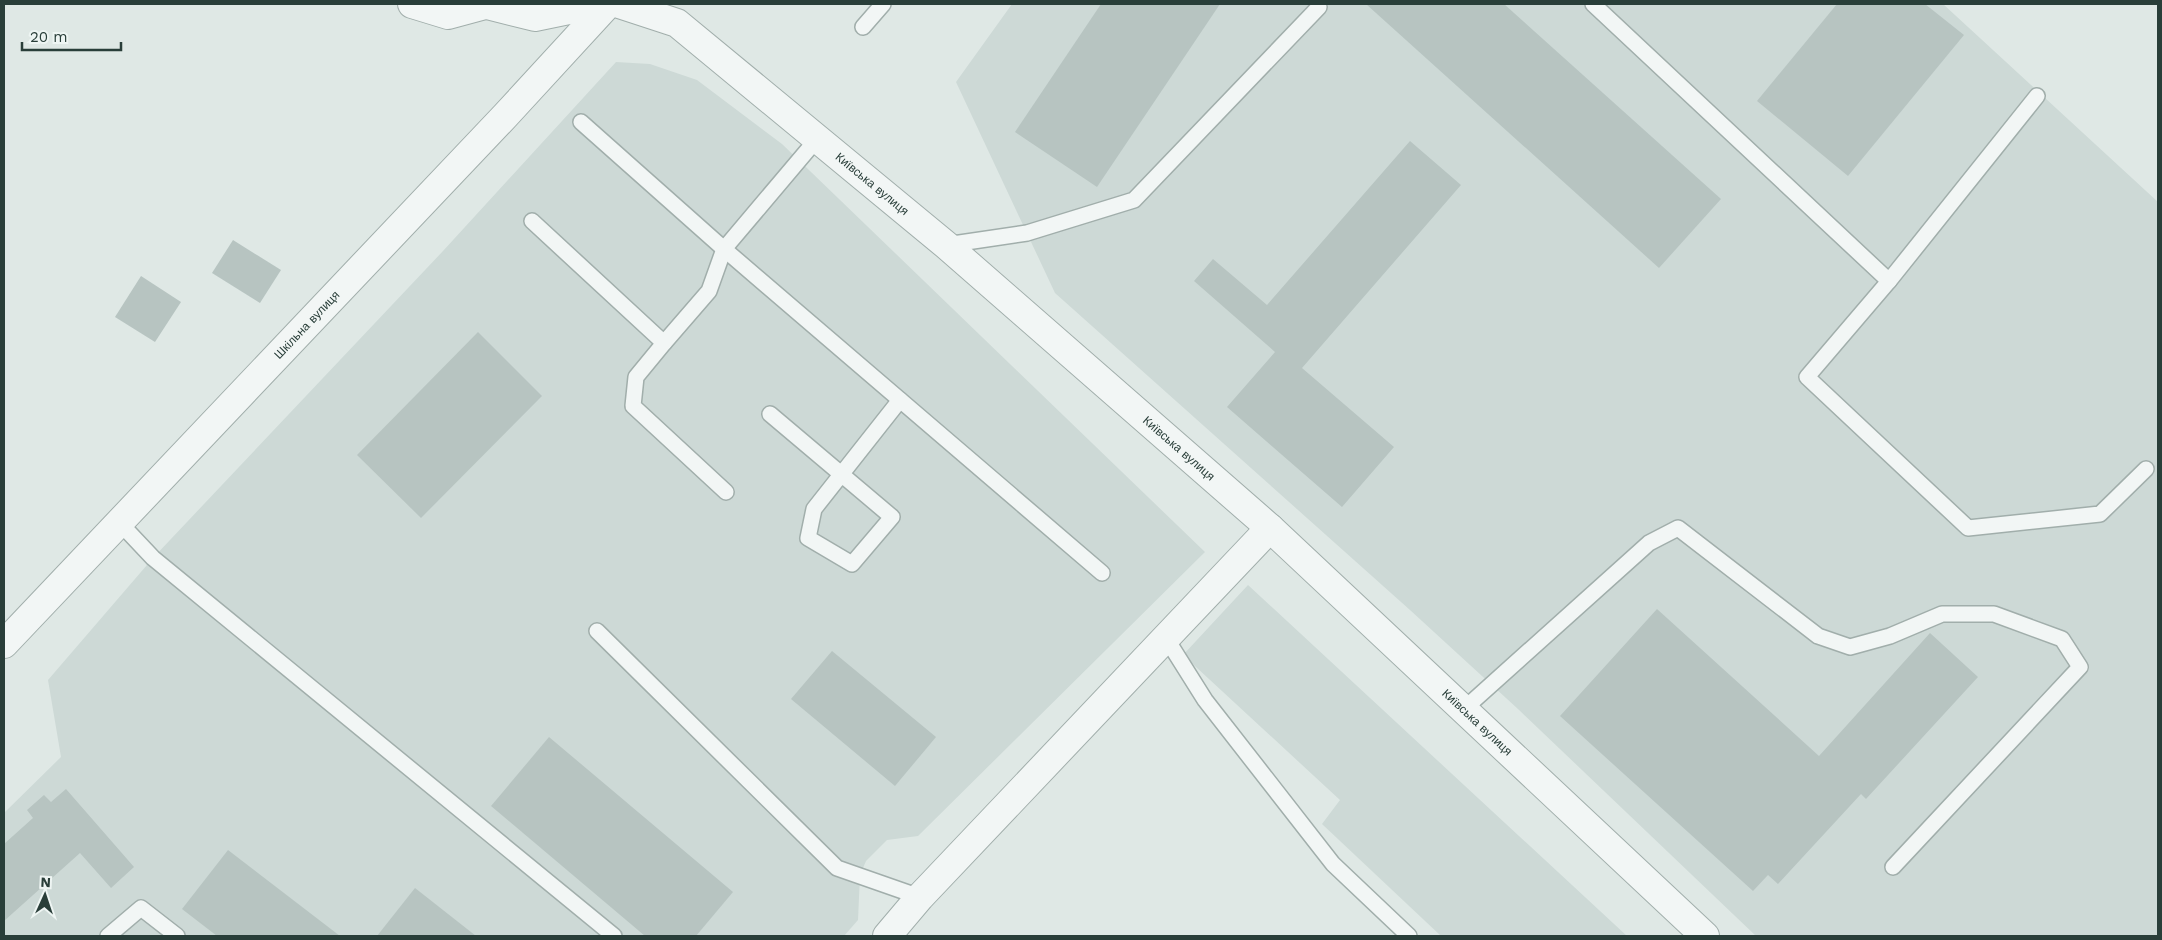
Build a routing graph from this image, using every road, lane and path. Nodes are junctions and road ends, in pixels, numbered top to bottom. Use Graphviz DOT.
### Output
graph roads {
  1 [pos="412,4"];
  2 [pos="484,4"];
  3 [pos="598,4"];
  4 [pos="608,4"];
  5 [pos="619,4"];
  6 [pos="883,4"];
  7 [pos="1593,4"];
  8 [pos="1319,7"];
  9 [pos="863,28"];
  10 [pos="2037,96"];
  11 [pos="581,122"];
  12 [pos="817,139"];
  13 [pos="532,221"];
  14 [pos="946,245"];
  15 [pos="724,249"];
  16 [pos="1889,281"];
  17 [pos="664,343"];
  18 [pos="900,400"];
  19 [pos="770,414"];
  20 [pos="2146,469"];
  21 [pos="841,474"];
  22 [pos="726,492"];
  23 [pos="119,522"];
  24 [pos="1270,528"];
  25 [pos="1102,573"];
  26 [pos="597,630"];
  27 [pos="1166,638"];
  28 [pos="4,644"];
  29 [pos="1463,710"];
  30 [pos="1893,867"];
  31 [pos="920,897"];
  32 [pos="108,936"];
  33 [pos="177,936"];
  34 [pos="614,936"];
  35 [pos="887,936"];
  36 [pos="1409,936"];
  37 [pos="1706,936"];
  1 -- 2 [label="street"];
  2 -- 3 [label="street"];
  4 -- 23 [label="street, Шкільна вулиця"];
  5 -- 12 [label="street, Київська вулиця"];
  6 -- 9 [label="lane"];
  7 -- 16 [label="lane"];
  8 -- 14 [label="lane"];
  10 -- 16 [label="lane"];
  11 -- 15 [label="lane"];
  12 -- 14 [label="street, Київська вулиця"];
  12 -- 15 [label="lane"];
  13 -- 17 [label="lane"];
  14 -- 24 [label="street, Київська вулиця"];
  15 -- 17 [label="lane"];
  15 -- 18 [label="lane"];
  16 -- 20 [label="lane"];
  17 -- 22 [label="lane"];
  18 -- 21 [label="lane"];
  18 -- 25 [label="lane"];
  19 -- 21 [label="lane"];
  21 -- 21 [label="lane"];
  23 -- 28 [label="street, Шкільна вулиця"];
  23 -- 34 [label="lane"];
  24 -- 27 [label="street"];
  24 -- 29 [label="street, Київська вулиця"];
  26 -- 31 [label="lane"];
  27 -- 31 [label="street"];
  27 -- 36 [label="lane"];
  29 -- 30 [label="lane"];
  29 -- 37 [label="street, Київська вулиця"];
  31 -- 35 [label="street"];
  32 -- 33 [label="lane"];
}
